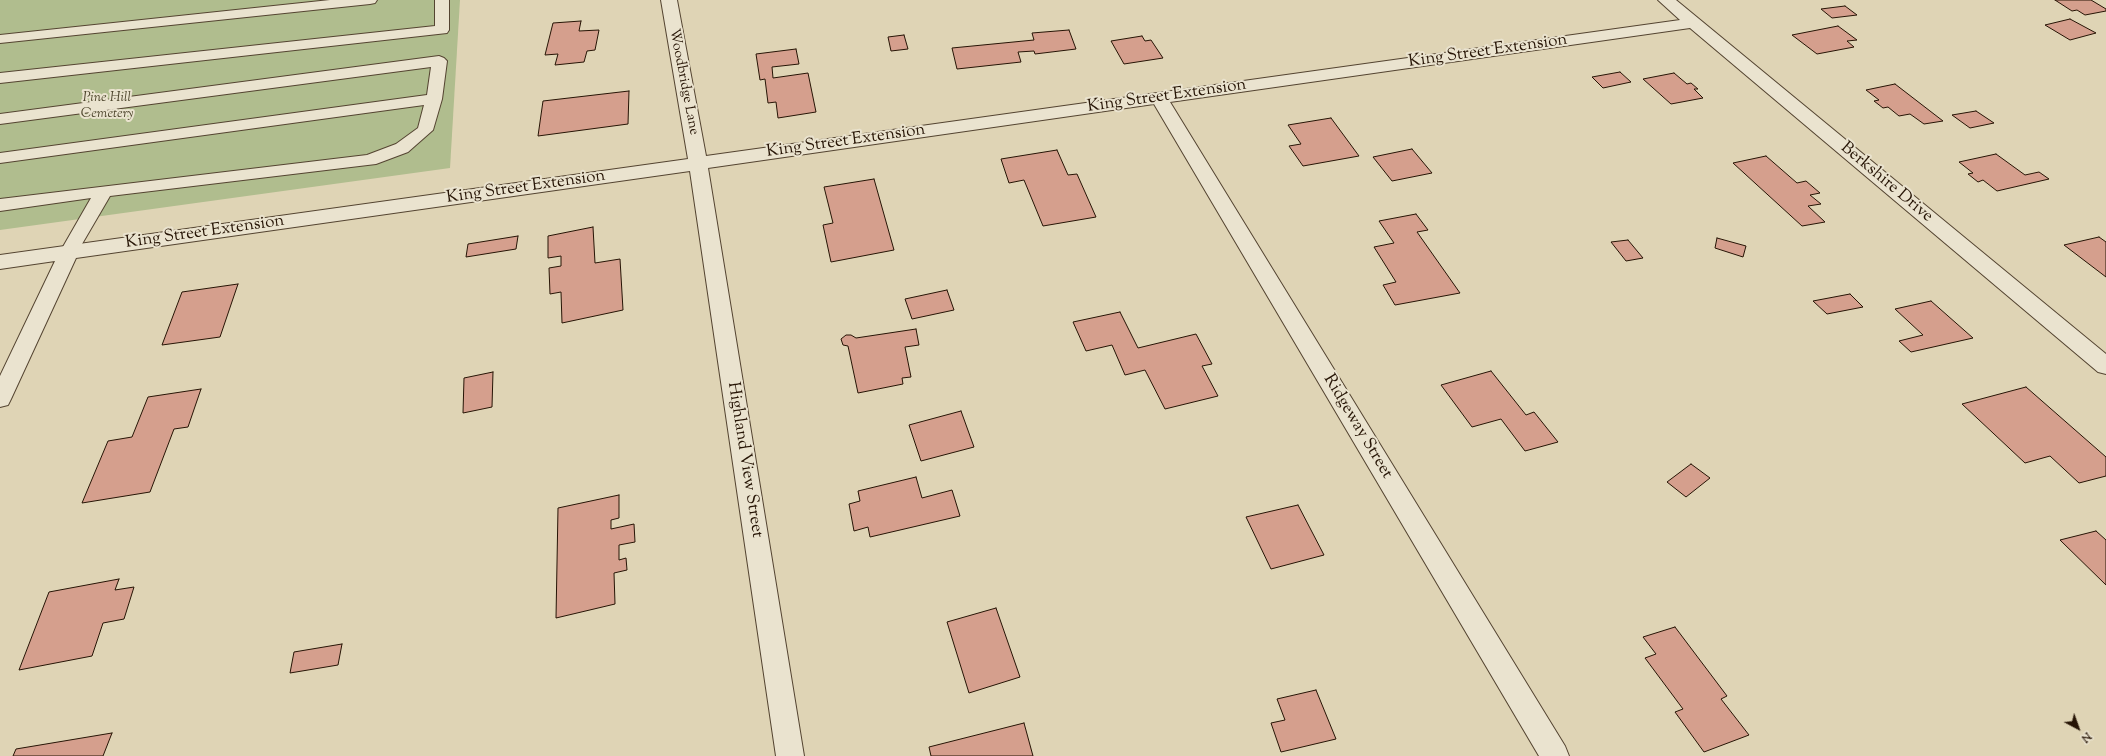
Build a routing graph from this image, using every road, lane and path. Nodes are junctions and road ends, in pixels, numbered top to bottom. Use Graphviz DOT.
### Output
graph roads {
  1 [pos="370,0"];
  2 [pos="442,0"];
  3 [pos="670,0"];
  4 [pos="1666,0"];
  5 [pos="1693,23"];
  6 [pos="442,30"];
  7 [pos="0,39"];
  8 [pos="439,61"];
  9 [pos="0,78"];
  10 [pos="1159,98"];
  11 [pos="434,99"];
  12 [pos="0,119"];
  13 [pos="0,158"];
  14 [pos="698,164"];
  15 [pos="104,191"];
  16 [pos="0,205"];
  17 [pos="69,252"];
  18 [pos="0,262"];
  19 [pos="2106,366"];
  20 [pos="0,399"];
  21 [pos="790,756"];
  22 [pos="1556,756"];
  1 -- 7 [label="lane"];
  2 -- 6 [label="lane"];
  3 -- 14 [label="street, Woodbridge Lane"];
  4 -- 5 [label="street, Berkshire Drive"];
  5 -- 10 [label="street, King Street Extension"];
  5 -- 19 [label="street, Berkshire Drive"];
  6 -- 8 [label="lane"];
  6 -- 9 [label="lane"];
  8 -- 11 [label="lane"];
  8 -- 12 [label="lane"];
  10 -- 14 [label="street, King Street Extension"];
  10 -- 22 [label="street, Ridgeway Street"];
  11 -- 13 [label="lane"];
  11 -- 15 [label="lane"];
  14 -- 17 [label="street, King Street Extension"];
  14 -- 21 [label="street, Highland View Street"];
  15 -- 16 [label="lane"];
  15 -- 17 [label="lane"];
  17 -- 18 [label="street, King Street Extension"];
  17 -- 20 [label="street"];
}
